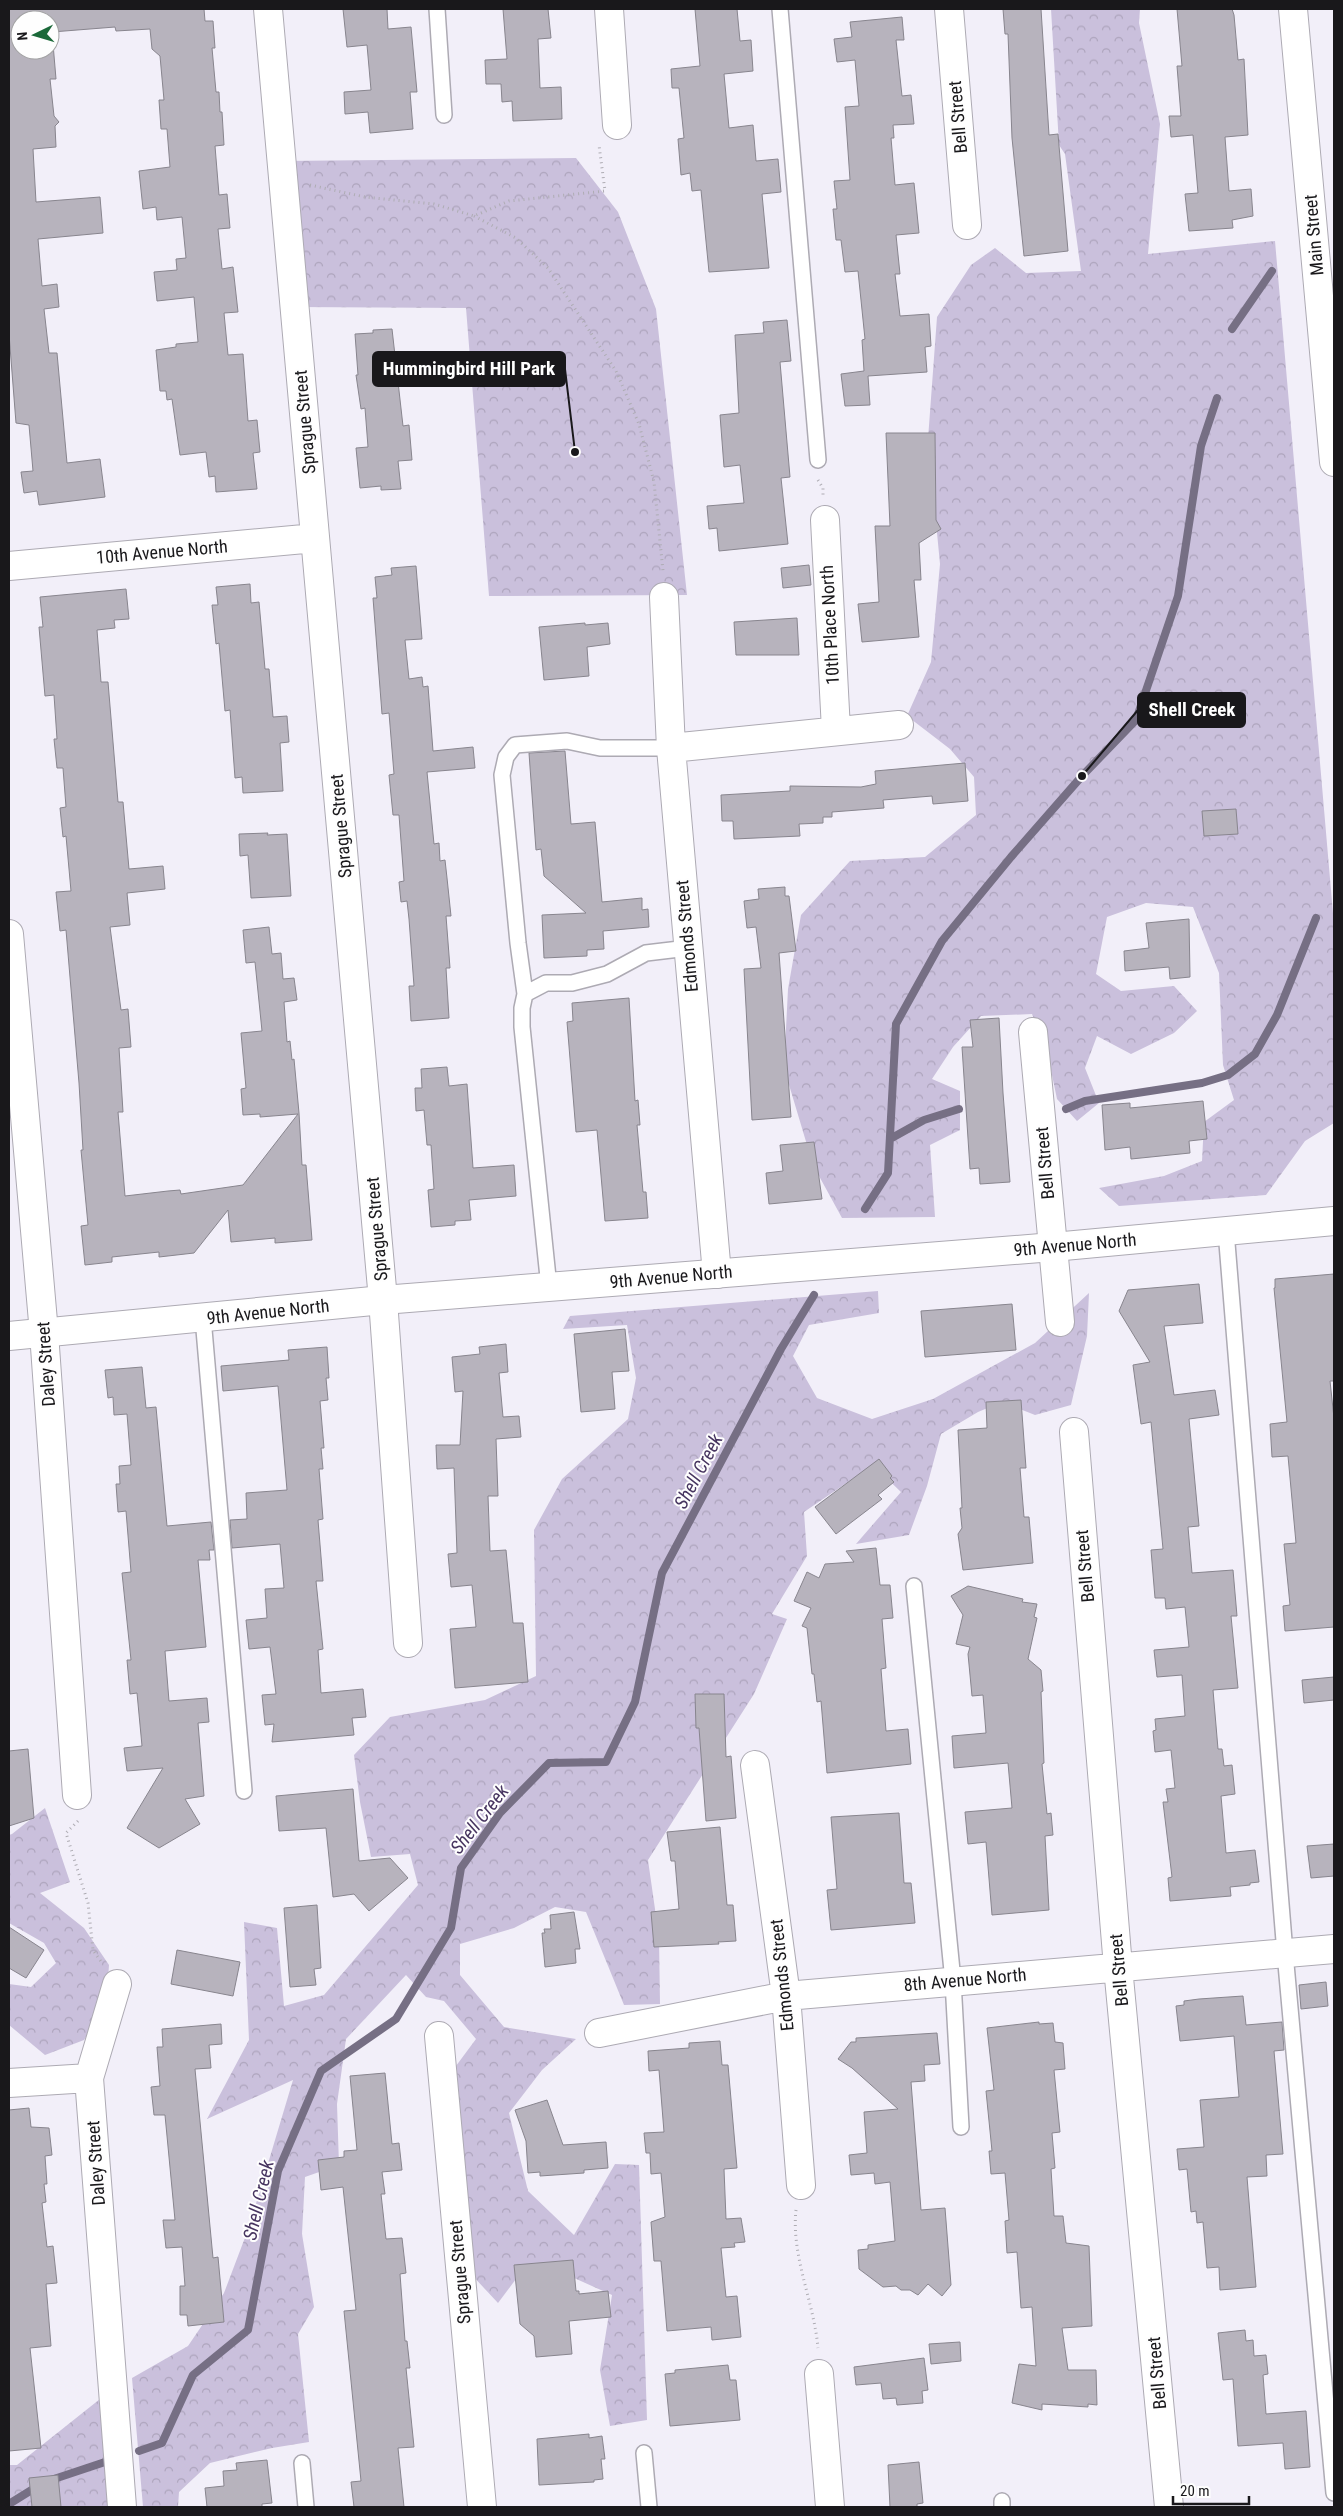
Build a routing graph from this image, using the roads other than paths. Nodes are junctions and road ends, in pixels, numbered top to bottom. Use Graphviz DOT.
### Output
graph roads {
  1 [pos="268,9"];
  2 [pos="437,9"];
  3 [pos="609,9"];
  4 [pos="780,9"];
  5 [pos="950,9"];
  6 [pos="1294,9"];
  7 [pos="444,115"];
  8 [pos="617,124"];
  9 [pos="967,225"];
  10 [pos="818,460"];
  11 [pos="1334,462"];
  12 [pos="824,520"];
  13 [pos="315,538"];
  14 [pos="9,566"];
  15 [pos="664,597"];
  16 [pos="899,725"];
  17 [pos="836,730"];
  18 [pos="671,748"];
  19 [pos="9,934"];
  20 [pos="688,948"];
  21 [pos="525,994"];
  22 [pos="1033,1032"];
  23 [pos="1334,1221"];
  24 [pos="1226,1231"];
  25 [pos="1053,1247"];
  26 [pos="717,1274"];
  27 [pos="549,1287"];
  28 [pos="383,1300"];
  29 [pos="203,1318"];
  30 [pos="1060,1322"];
  31 [pos="44,1334"];
  32 [pos="9,1336"];
  33 [pos="1074,1432"];
  34 [pos="914,1586"];
  35 [pos="408,1643"];
  36 [pos="756,1765"];
  37 [pos="244,1791"];
  38 [pos="77,1795"];
  39 [pos="1334,1949"];
  40 [pos="1284,1953"];
  41 [pos="1118,1967"];
  42 [pos="953,1981"];
  43 [pos="117,1984"];
  44 [pos="786,1996"];
  45 [pos="599,2033"];
  46 [pos="439,2036"];
  47 [pos="89,2078"];
  48 [pos="9,2082"];
  49 [pos="961,2127"];
  50 [pos="801,2185"];
  51 [pos="819,2374"];
  52 [pos="644,2453"];
  53 [pos="302,2464"];
  54 [pos="1334,2493"];
  55 [pos="122,2507"];
  56 [pos="306,2507"];
  57 [pos="482,2507"];
  58 [pos="649,2507"];
  59 [pos="830,2507"];
  60 [pos="1169,2507"];
  1 -- 13 [label="street, Sprague Street"];
  2 -- 7 [label="lane"];
  3 -- 8 [label="street"];
  4 -- 10 [label="lane"];
  5 -- 9 [label="street, Bell Street"];
  6 -- 11 [label="street, Main Street"];
  12 -- 17 [label="street, 10th Place North"];
  13 -- 14 [label="street, 10th Avenue North"];
  13 -- 28 [label="street, Sprague Street"];
  15 -- 18 [label="street, Edmonds Street"];
  16 -- 17 [label="street"];
  17 -- 18 [label="street"];
  18 -- 20 [label="street, Edmonds Street"];
  18 -- 21 [label="lane"];
  19 -- 31 [label="street, Daley Street"];
  20 -- 21 [label="lane"];
  20 -- 26 [label="street, Edmonds Street"];
  21 -- 27 [label="lane"];
  22 -- 25 [label="street, Bell Street"];
  23 -- 24 [label="street, 9th Avenue North"];
  24 -- 25 [label="street, 9th Avenue North"];
  24 -- 40 [label="lane"];
  25 -- 26 [label="street, 9th Avenue North"];
  25 -- 30 [label="street, Bell Street"];
  26 -- 27 [label="street, 9th Avenue North"];
  27 -- 28 [label="street, 9th Avenue North"];
  28 -- 29 [label="street, 9th Avenue North"];
  28 -- 35 [label="street, Sprague Street"];
  29 -- 31 [label="street, 9th Avenue North"];
  29 -- 37 [label="lane"];
  31 -- 32 [label="street, 9th Avenue North"];
  31 -- 38 [label="street, Daley Street"];
  33 -- 41 [label="street, Bell Street"];
  34 -- 42 [label="lane"];
  36 -- 44 [label="street, Edmonds Street"];
  39 -- 40 [label="street, 8th Avenue North"];
  40 -- 41 [label="street, 8th Avenue North"];
  40 -- 54 [label="lane"];
  41 -- 42 [label="street, 8th Avenue North"];
  41 -- 60 [label="street, Bell Street"];
  42 -- 44 [label="street, 8th Avenue North"];
  42 -- 49 [label="lane"];
  43 -- 47 [label="street, Daley Street"];
  44 -- 45 [label="street, 8th Avenue North"];
  44 -- 50 [label="street, Edmonds Street"];
  46 -- 57 [label="street, Sprague Street"];
  47 -- 48 [label="street"];
  47 -- 55 [label="street, Daley Street"];
  51 -- 59 [label="street"];
  52 -- 58 [label="lane"];
  53 -- 56 [label="lane"];
}
